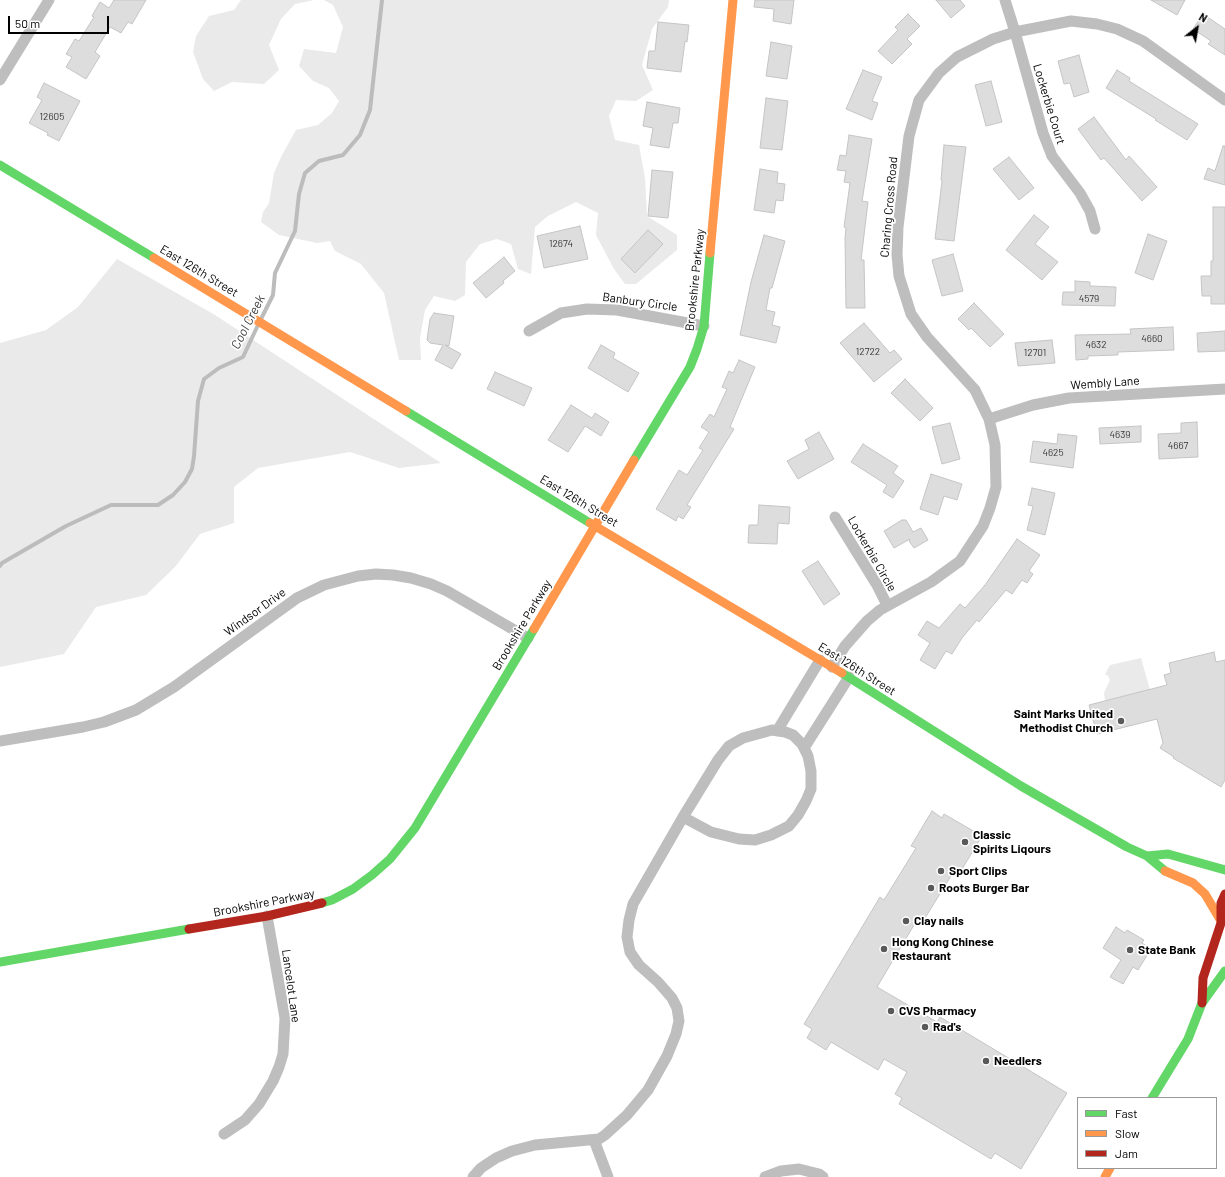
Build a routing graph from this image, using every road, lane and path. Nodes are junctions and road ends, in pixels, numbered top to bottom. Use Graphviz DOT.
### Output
graph roads {
  1 [pos="49,0"];
  2 [pos="733,0"];
  3 [pos="1005,0"];
  4 [pos="1015,32"];
  5 [pos="0,80"];
  6 [pos="1225,100"];
  7 [pos="0,165"];
  8 [pos="1095,229"];
  9 [pos="704,326"];
  10 [pos="529,331"];
  11 [pos="1225,389"];
  12 [pos="990,419"];
  13 [pos="835,517"];
  14 [pos="595,526"];
  15 [pos="887,605"];
  16 [pos="528,638"];
  17 [pos="820,660"];
  18 [pos="832,667"];
  19 [pos="849,677"];
  20 [pos="777,731"];
  21 [pos="0,741"];
  22 [pos="804,748"];
  23 [pos="683,817"];
  24 [pos="1147,856"];
  25 [pos="1225,870"];
  26 [pos="1225,894"];
  27 [pos="267,916"];
  28 [pos="1222,925"];
  29 [pos="0,962"];
  30 [pos="1225,971"];
  31 [pos="1202,1003"];
  32 [pos="1153,1097"];
  33 [pos="224,1134"];
  34 [pos="594,1140"];
  35 [pos="473,1177"];
  36 [pos="608,1177"];
  37 [pos="765,1177"];
  38 [pos="823,1177"];
  1 -- 5 [label="street"];
  2 -- 9 [label="street, Brookshire Parkway"];
  3 -- 4 [label="street, Lockerbie Court"];
  4 -- 6 [label="street, Charing Cross Road"];
  4 -- 8 [label="street, Lockerbie Court"];
  4 -- 12 [label="street, Charing Cross Road"];
  7 -- 14 [label="street, East 126th Street"];
  9 -- 10 [label="street, Banbury Circle"];
  9 -- 14 [label="street, Brookshire Parkway"];
  11 -- 12 [label="street, Wembly Lane"];
  12 -- 15 [label="street, Charing Cross Road"];
  13 -- 15 [label="street, Lockerbie Circle"];
  14 -- 16 [label="street, Brookshire Parkway"];
  14 -- 17 [label="street, East 126th Street"];
  15 -- 18 [label="street, Charing Cross Road"];
  16 -- 21 [label="street, Windsor Drive"];
  16 -- 27 [label="street, Brookshire Parkway"];
  17 -- 18 [label="street, East 126th Street"];
  17 -- 20 [label="street"];
  18 -- 19 [label="street, East 126th Street"];
  19 -- 22 [label="street"];
  19 -- 24 [label="street, East 126th Street"];
  20 -- 22 [label="street"];
  20 -- 23 [label="street"];
  22 -- 23 [label="street"];
  23 -- 34 [label="street"];
  24 -- 25 [label="street, East 126th Street"];
  24 -- 28 [label="street, East 126th Street"];
  26 -- 28 [label="street"];
  27 -- 29 [label="street, Brookshire Parkway"];
  27 -- 33 [label="street, Lancelot Lane"];
  28 -- 31 [label="street"];
  30 -- 31 [label="street"];
  31 -- 32 [label="street"];
  34 -- 35 [label="street"];
  34 -- 36 [label="street"];
  37 -- 38 [label="street"];
}
